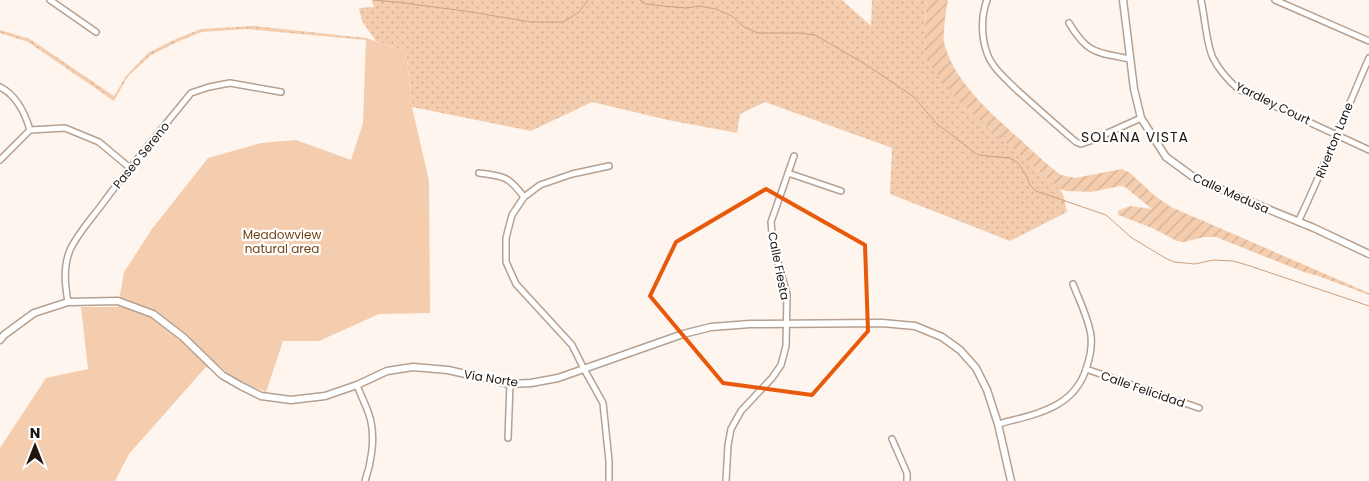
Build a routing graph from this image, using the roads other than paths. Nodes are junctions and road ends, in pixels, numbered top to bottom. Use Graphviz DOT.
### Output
graph roads {
  1 [pos="50,0"];
  2 [pos="987,0"];
  3 [pos="1123,0"];
  4 [pos="1201,0"];
  5 [pos="1275,0"];
  6 [pos="1068,23"];
  7 [pos="96,32"];
  8 [pos="1369,40"];
  9 [pos="1369,58"];
  10 [pos="1130,59"];
  11 [pos="0,87"];
  12 [pos="282,92"];
  13 [pos="1141,118"];
  14 [pos="30,130"];
  15 [pos="1336,134"];
  16 [pos="1369,150"];
  17 [pos="794,156"];
  18 [pos="0,160"];
  19 [pos="609,166"];
  20 [pos="130,168"];
  21 [pos="479,173"];
  22 [pos="788,173"];
  23 [pos="841,192"];
  24 [pos="524,197"];
  25 [pos="1298,222"];
  26 [pos="1369,254"];
  27 [pos="1073,284"];
  28 [pos="68,302"];
  29 [pos="786,324"];
  30 [pos="0,340"];
  31 [pos="584,369"];
  32 [pos="1086,369"];
  33 [pos="510,384"];
  34 [pos="357,385"];
  35 [pos="1199,408"];
  36 [pos="998,424"];
  37 [pos="508,438"];
  38 [pos="892,439"];
  39 [pos="365,481"];
  40 [pos="609,481"];
  41 [pos="726,481"];
  42 [pos="907,481"];
  43 [pos="1011,481"];
  1 -- 7 [label="street"];
  2 -- 13 [label="street"];
  3 -- 10 [label="street, Calle Medusa"];
  4 -- 15 [label="street, Yardley Court"];
  5 -- 8 [label="street"];
  6 -- 10 [label="street"];
  9 -- 15 [label="street, Riverton Lane"];
  10 -- 13 [label="street, Calle Medusa"];
  11 -- 14 [label="street"];
  12 -- 20 [label="street, Paseo Sereno"];
  13 -- 25 [label="street, Calle Medusa"];
  14 -- 18 [label="street"];
  14 -- 20 [label="street"];
  15 -- 16 [label="street, Yardley Court"];
  15 -- 25 [label="street, Riverton Lane"];
  17 -- 22 [label="street, Calle Fiesta"];
  19 -- 24 [label="street"];
  20 -- 28 [label="street, Paseo Sereno"];
  21 -- 24 [label="street"];
  22 -- 23 [label="street"];
  22 -- 29 [label="street, Calle Fiesta"];
  24 -- 31 [label="street"];
  25 -- 26 [label="street, Calle Medusa"];
  27 -- 32 [label="street"];
  28 -- 30 [label="street, Via Norte"];
  28 -- 34 [label="street, Via Norte"];
  29 -- 31 [label="street, Via Norte"];
  29 -- 36 [label="street, Via Norte"];
  29 -- 41 [label="street, Calle Fiesta"];
  31 -- 33 [label="street, Via Norte"];
  31 -- 40 [label="street"];
  32 -- 35 [label="street, Calle Felicidad"];
  32 -- 36 [label="street"];
  33 -- 34 [label="street, Via Norte"];
  33 -- 37 [label="street"];
  34 -- 39 [label="street"];
  36 -- 43 [label="street, Via Norte"];
  38 -- 42 [label="street"];
}
